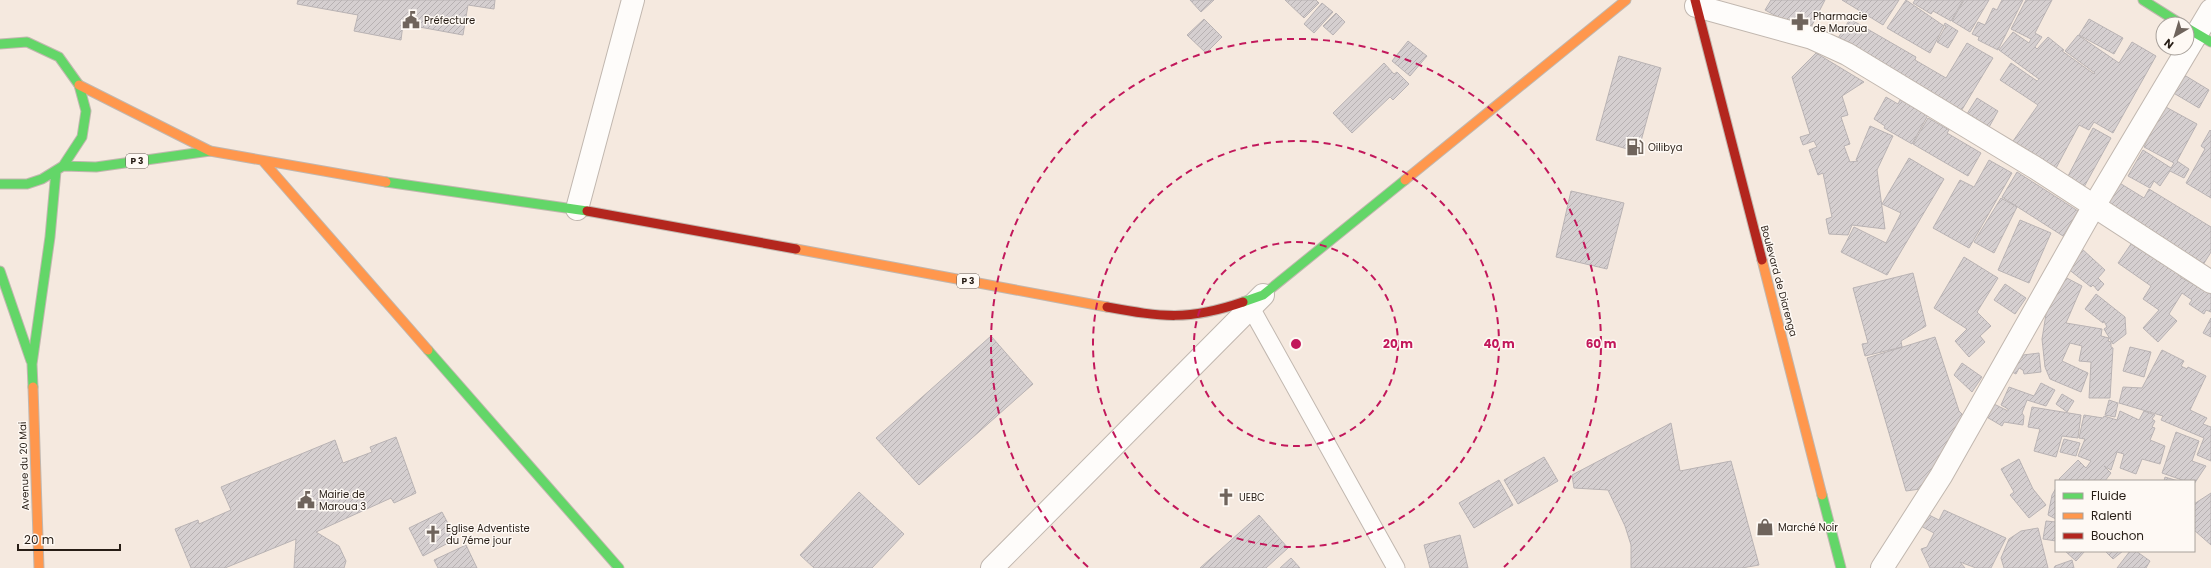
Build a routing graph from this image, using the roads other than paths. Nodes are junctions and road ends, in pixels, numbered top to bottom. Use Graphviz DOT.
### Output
graph roads {
  1 [pos="633,0"];
  2 [pos="1626,0"];
  3 [pos="2143,0"];
  4 [pos="1696,3"];
  5 [pos="2211,10"];
  6 [pos="2168,16"];
  7 [pos="2195,31"];
  8 [pos="0,44"];
  9 [pos="2180,56"];
  10 [pos="79,85"];
  11 [pos="210,151"];
  12 [pos="263,161"];
  13 [pos="60,169"];
  14 [pos="0,184"];
  15 [pos="2094,206"];
  16 [pos="577,209"];
  17 [pos="0,271"];
  18 [pos="2211,282"];
  19 [pos="1257,302"];
  20 [pos="7,324"];
  21 [pos="19,327"];
  22 [pos="32,364"];
  23 [pos="39,568"];
  24 [pos="619,568"];
  25 [pos="992,568"];
  26 [pos="1396,568"];
  27 [pos="1841,568"];
  28 [pos="1882,568"];
  1 -- 16 [label="street"];
  2 -- 19 [label="main road, P 3"];
  3 -- 6 [label="main road"];
  4 -- 15 [label="street"];
  4 -- 27 [label="main road, Boulevard de Diarenga"];
  5 -- 7 [label="street"];
  8 -- 10 [label="main road"];
  9 -- 15 [label="street"];
  10 -- 11 [label="main road, P 3"];
  10 -- 13 [label="main road"];
  11 -- 12 [label="main road, P 3"];
  11 -- 13 [label="main road, P 3"];
  12 -- 16 [label="main road, P 3"];
  12 -- 24 [label="main road"];
  13 -- 14 [label="main road"];
  13 -- 22 [label="main road"];
  15 -- 18 [label="street"];
  15 -- 28 [label="street"];
  16 -- 19 [label="main road, P 3"];
  17 -- 21 [label="main road"];
  19 -- 25 [label="street"];
  19 -- 26 [label="lane"];
  20 -- 21 [label="main road"];
  21 -- 22 [label="main road"];
  22 -- 23 [label="main road, Avenue du 20 Mai"];
}
